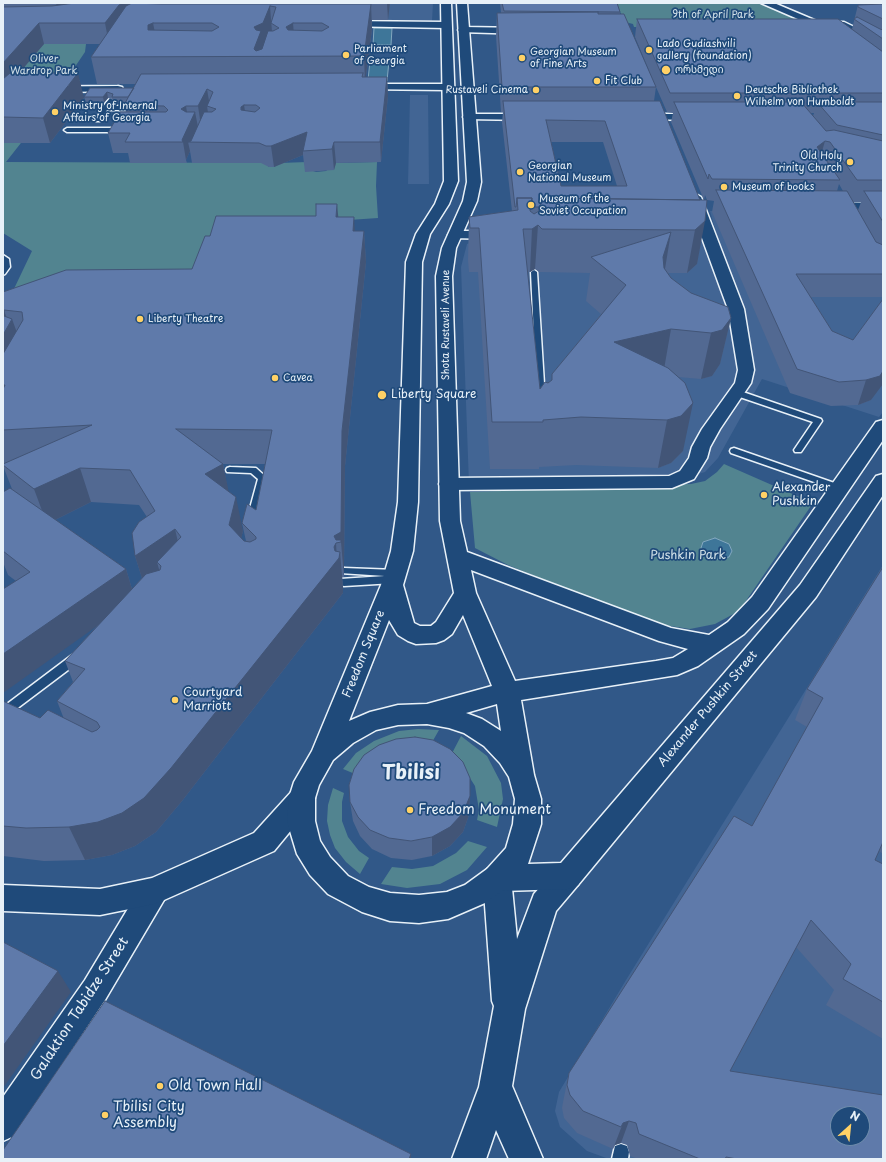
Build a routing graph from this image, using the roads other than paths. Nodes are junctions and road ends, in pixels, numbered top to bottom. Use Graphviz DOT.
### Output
graph roads {
  1 [pos="446,3"];
  2 [pos="462,3"];
  3 [pos="766,3"];
  4 [pos="333,24"];
  5 [pos="446,25"];
  6 [pos="822,26"];
  7 [pos="463,30"];
  8 [pos="803,30"];
  9 [pos="534,31"];
  10 [pos="837,34"];
  11 [pos="881,44"];
  12 [pos="92,78"];
  13 [pos="448,87"];
  14 [pos="353,88"];
  15 [pos="84,89"];
  16 [pos="128,89"];
  17 [pos="3,90"];
  18 [pos="110,100"];
  19 [pos="135,102"];
  20 [pos="657,105"];
  21 [pos="104,108"];
  22 [pos="132,108"];
  23 [pos="128,115"];
  24 [pos="469,117"];
  25 [pos="545,117"];
  26 [pos="630,117"];
  27 [pos="708,117"];
  28 [pos="98,120"];
  29 [pos="124,121"];
  30 [pos="663,122"];
  31 [pos="120,128"];
  32 [pos="128,128"];
  33 [pos="67,130"];
  34 [pos="689,185"];
  35 [pos="843,201"];
  36 [pos="814,206"];
  37 [pos="883,207"];
  38 [pos="853,219"];
  39 [pos="455,234"];
  40 [pos="511,235"];
  41 [pos="3,257"];
  42 [pos="534,272"];
  43 [pos="3,273"];
  44 [pos="737,393"];
  45 [pos="542,411"];
  46 [pos="883,426"];
  47 [pos="798,450"];
  48 [pos="734,451"];
  49 [pos="230,470"];
  50 [pos="883,480"];
  51 [pos="448,484"];
  52 [pos="840,488"];
  53 [pos="250,530"];
  54 [pos="456,556"];
  55 [pos="344,571"];
  56 [pos="394,579"];
  57 [pos="344,582"];
  58 [pos="465,593"];
  59 [pos="713,644"];
  60 [pos="84,652"];
  61 [pos="507,692"];
  62 [pos="6,711"];
  63 [pos="427,714"];
  64 [pos="22,717"];
  65 [pos="323,755"];
  66 [pos="521,775"];
  67 [pos="302,798"];
  68 [pos="568,876"];
  69 [pos="497,878"];
  70 [pos="154,891"];
  71 [pos="3,898"];
  72 [pos="509,1009"];
  73 [pos="495,1087"];
  74 [pos="3,1124"];
  75 [pos="469,1159"];
  76 [pos="526,1159"];
  1 -- 5 [label="main road"];
  2 -- 7 [label="main road, Shota Rustaveli Avenue"];
  3 -- 6 [label="street"];
  4 -- 5 [label="street"];
  5 -- 13 [label="main road"];
  6 -- 8 [label="street"];
  6 -- 10 [label="street"];
  6 -- 11 [label="street"];
  7 -- 9 [label="street"];
  7 -- 24 [label="main road, Shota Rustaveli Avenue"];
  12 -- 15 [label="street"];
  13 -- 14 [label="street"];
  13 -- 56 [label="main road, Freedom Square"];
  15 -- 16 [label="street"];
  15 -- 17 [label="street"];
  18 -- 21 [label="lane"];
  19 -- 22 [label="lane"];
  20 -- 30 [label="street"];
  21 -- 22 [label="lane"];
  21 -- 28 [label="lane"];
  22 -- 23 [label="lane"];
  24 -- 25 [label="street"];
  24 -- 39 [label="main road, Shota Rustaveli Avenue"];
  26 -- 30 [label="street"];
  27 -- 30 [label="street"];
  29 -- 31 [label="lane"];
  31 -- 32 [label="lane"];
  31 -- 33 [label="lane"];
  34 -- 44 [label="street"];
  35 -- 36 [label="street"];
  35 -- 37 [label="street"];
  35 -- 38 [label="street"];
  39 -- 40 [label="street"];
  39 -- 51 [label="main road, Shota Rustaveli Avenue"];
  41 -- 43 [label="lane"];
  42 -- 45 [label="lane"];
  44 -- 47 [label="lane"];
  44 -- 51 [label="street"];
  46 -- 52 [label="main road"];
  48 -- 52 [label="lane"];
  49 -- 53 [label="lane"];
  50 -- 68 [label="main road, Alexander Pushkin Street"];
  51 -- 54 [label="main road, Shota Rustaveli Avenue"];
  52 -- 59 [label="main road"];
  54 -- 58 [label="main road, Freedom Square"];
  54 -- 59 [label="main road"];
  55 -- 56 [label="lane"];
  56 -- 57 [label="lane"];
  56 -- 58 [label="main road"];
  56 -- 65 [label="main road, Freedom Square"];
  58 -- 61 [label="main road, Freedom Square"];
  59 -- 61 [label="main road, Freedom Square"];
  60 -- 62 [label="lane"];
  61 -- 63 [label="main road, Freedom Square"];
  61 -- 66 [label="main road, Freedom Square"];
  62 -- 64 [label="lane"];
  63 -- 65 [label="main road, Freedom Square"];
  63 -- 66 [label="main road, Freedom Square"];
  65 -- 67 [label="main road, Freedom Square"];
  66 -- 69 [label="main road, Freedom Square"];
  67 -- 69 [label="main road, Freedom Square"];
  67 -- 70 [label="main road"];
  68 -- 69 [label="main road"];
  68 -- 72 [label="main road, Alexander Pushkin Street"];
  69 -- 72 [label="main road"];
  70 -- 71 [label="main road"];
  70 -- 74 [label="street, Galaktion Tabidze Street"];
  72 -- 73 [label="main road"];
  73 -- 75 [label="main road"];
  73 -- 76 [label="main road"];
}
